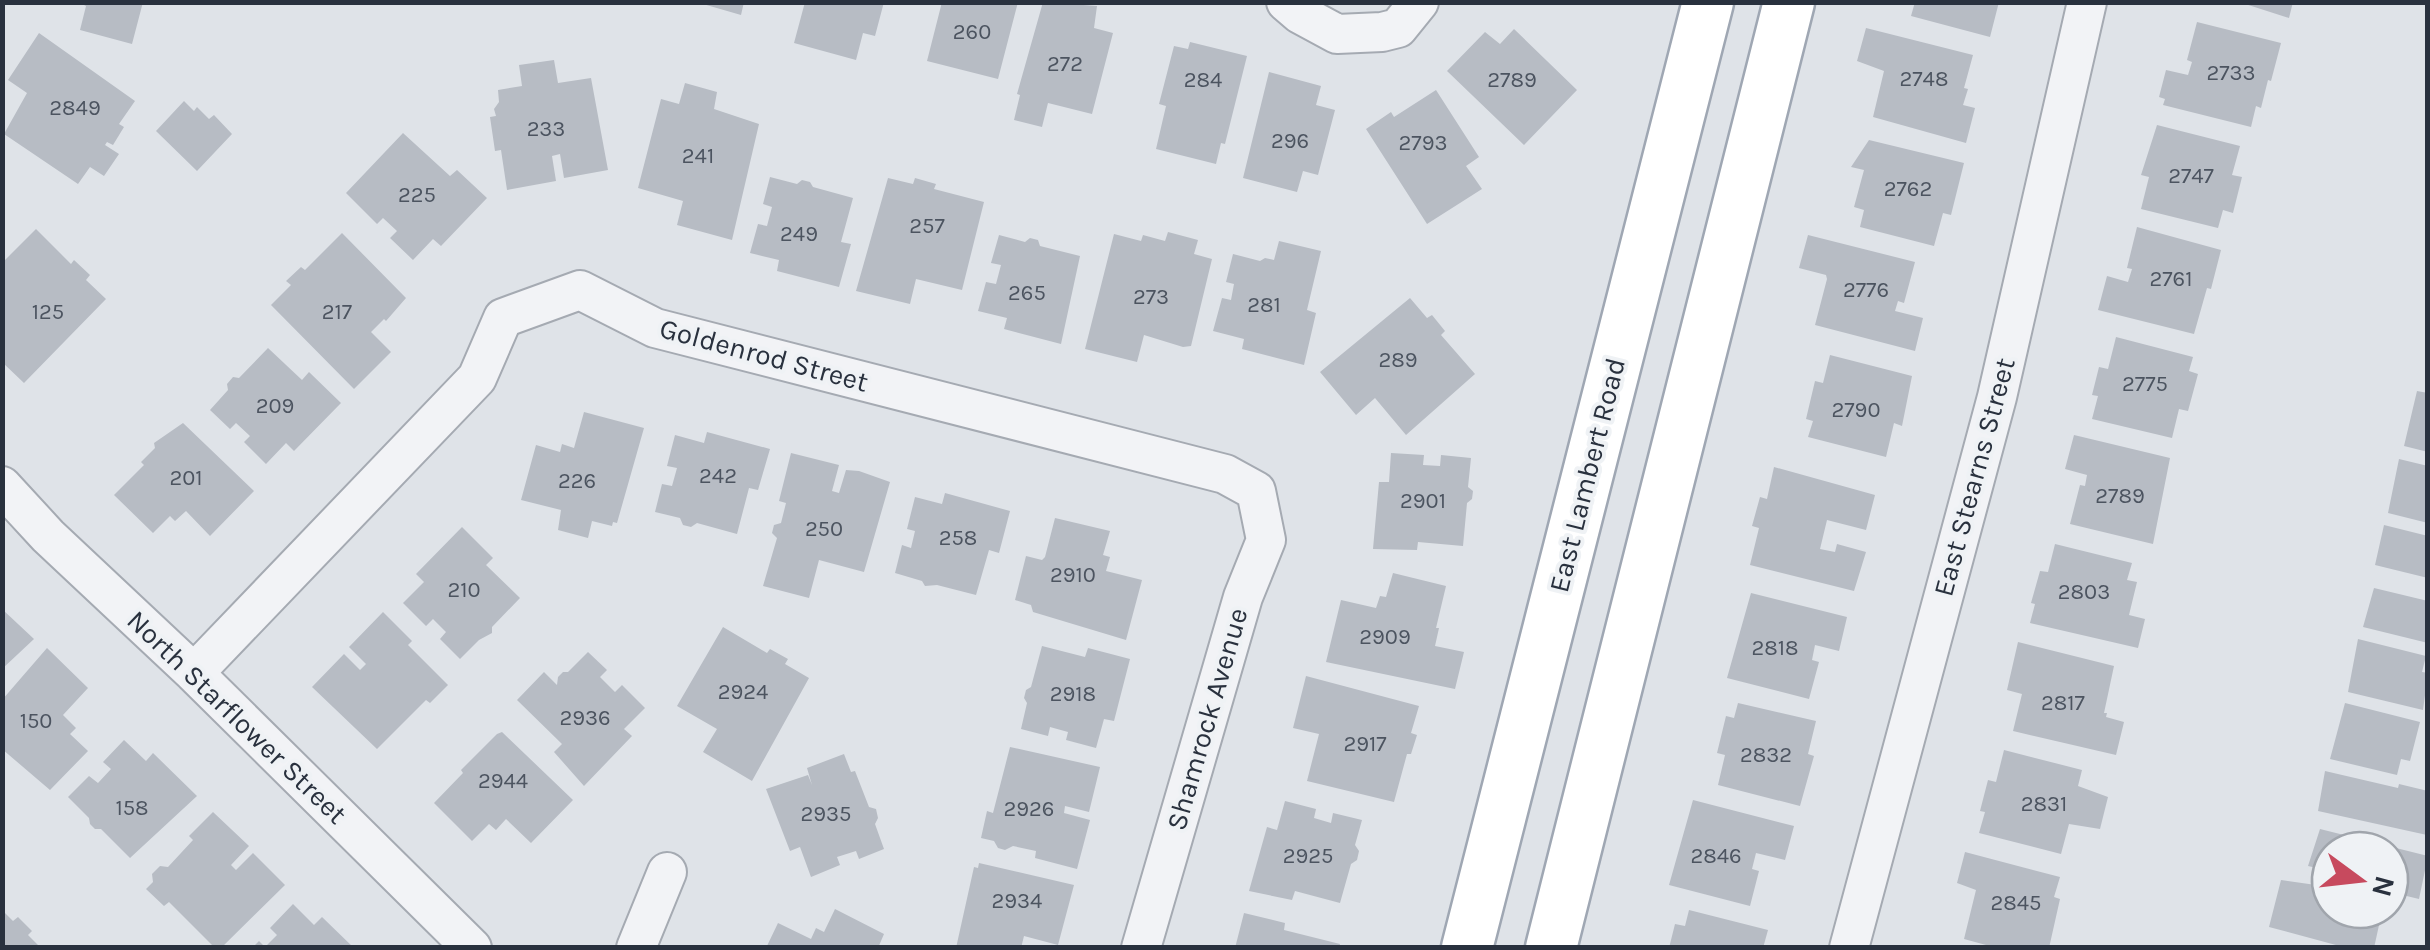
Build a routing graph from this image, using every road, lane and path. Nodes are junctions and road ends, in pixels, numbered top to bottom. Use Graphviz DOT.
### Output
graph roads {
  1 [pos="1286,2"];
  2 [pos="1708,2"];
  3 [pos="1789,2"];
  4 [pos="2087,2"];
  5 [pos="1408,15"];
  6 [pos="2,486"];
  7 [pos="1256,491"];
  8 [pos="194,674"];
  9 [pos="667,872"];
  10 [pos="472,948"];
  11 [pos="636,948"];
  12 [pos="1141,948"];
  13 [pos="1467,948"];
  14 [pos="1551,948"];
  15 [pos="1849,948"];
  1 -- 5 [label="street"];
  2 -- 13 [label="main road, East Lambert Road"];
  3 -- 14 [label="main road"];
  4 -- 15 [label="street, East Stearns Street"];
  6 -- 8 [label="street, North Starflower Street"];
  7 -- 8 [label="street, Goldenrod Street"];
  7 -- 12 [label="street, Shamrock Avenue"];
  8 -- 10 [label="street, North Starflower Street"];
  9 -- 11 [label="street"];
}
